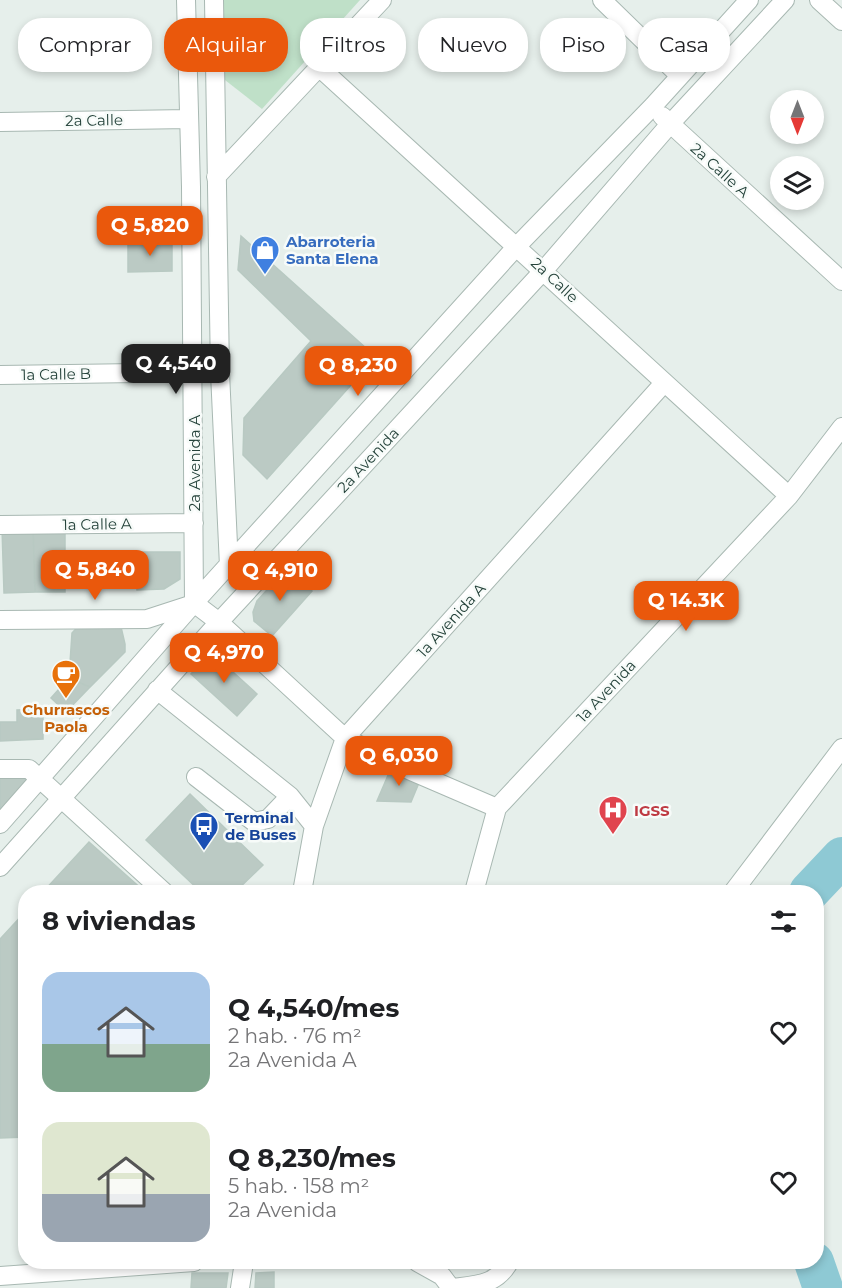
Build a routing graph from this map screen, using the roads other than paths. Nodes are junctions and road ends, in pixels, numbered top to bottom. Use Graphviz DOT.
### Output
graph roads {
  1 [pos="186,0"];
  2 [pos="214,0"];
  3 [pos="382,0"];
  4 [pos="602,0"];
  5 [pos="749,0"];
  6 [pos="785,0"];
  7 [pos="819,0"];
  8 [pos="365,18"];
  9 [pos="842,21"];
  10 [pos="314,72"];
  11 [pos="325,72"];
  12 [pos="680,76"];
  13 [pos="653,106"];
  14 [pos="189,119"];
  15 [pos="0,122"];
  16 [pos="670,124"];
  17 [pos="216,177"];
  18 [pos="517,246"];
  19 [pos="544,270"];
  20 [pos="842,281"];
  21 [pos="194,372"];
  22 [pos="220,373"];
  23 [pos="0,375"];
  24 [pos="664,383"];
  25 [pos="842,427"];
  26 [pos="789,496"];
  27 [pos="194,523"];
  28 [pos="0,525"];
  29 [pos="229,566"];
  30 [pos="194,603"];
  31 [pos="0,620"];
  32 [pos="219,622"];
  33 [pos="157,690"];
  34 [pos="345,738"];
  35 [pos="842,748"];
  36 [pos="0,769"];
  37 [pos="196,777"];
  38 [pos="41,779"];
  39 [pos="61,796"];
  40 [pos="290,796"];
  41 [pos="497,808"];
  42 [pos="0,824"];
  43 [pos="314,826"];
  44 [pos="0,867"];
  45 [pos="156,885"];
  46 [pos="303,885"];
  47 [pos="476,885"];
  48 [pos="738,885"];
  49 [pos="97,1269"];
  50 [pos="243,1269"];
  51 [pos="430,1269"];
  52 [pos="504,1269"];
  53 [pos="0,1276"];
  54 [pos="240,1288"];
  55 [pos="452,1288"];
  1 -- 14 [label="street, 2a Avenida A"];
  2 -- 17 [label="street, 2a Avenida A"];
  3 -- 8 [label="street"];
  4 -- 12 [label="street"];
  5 -- 12 [label="street"];
  6 -- 16 [label="street, 2a Avenida"];
  7 -- 9 [label="street"];
  10 -- 17 [label="street"];
  11 -- 18 [label="street, 2a Calle"];
  12 -- 13 [label="street"];
  13 -- 16 [label="street, 2a Calle A"];
  13 -- 18 [label="street"];
  14 -- 15 [label="street, 2a Calle"];
  14 -- 21 [label="street, 2a Avenida A"];
  16 -- 19 [label="street, 2a Avenida"];
  16 -- 20 [label="street, 2a Calle A"];
  17 -- 22 [label="street, 2a Avenida A"];
  18 -- 19 [label="street, 2a Calle"];
  18 -- 29 [label="street"];
  19 -- 24 [label="street, 2a Calle"];
  19 -- 32 [label="street, 2a Avenida"];
  21 -- 22 [label="street, 1a Calle B"];
  21 -- 23 [label="street, 1a Calle B"];
  21 -- 27 [label="street, 2a Avenida A"];
  22 -- 29 [label="street, 2a Avenida A"];
  24 -- 26 [label="street, 2a Calle"];
  24 -- 34 [label="street, 1a Avenida A"];
  25 -- 26 [label="street, 1a Avenida"];
  26 -- 41 [label="street, 1a Avenida"];
  27 -- 28 [label="street, 1a Calle A"];
  27 -- 30 [label="street, 2a Avenida A"];
  29 -- 30 [label="street"];
  30 -- 31 [label="street"];
  30 -- 32 [label="street"];
  30 -- 38 [label="street"];
  32 -- 33 [label="street, 2a Avenida"];
  32 -- 34 [label="street"];
  33 -- 39 [label="street, 2a Avenida"];
  33 -- 40 [label="street"];
  34 -- 41 [label="street"];
  34 -- 43 [label="street, 1a Avenida A"];
  35 -- 48 [label="street"];
  36 -- 38 [label="street"];
  37 -- 40 [label="street"];
  38 -- 39 [label="street"];
  38 -- 42 [label="street"];
  39 -- 44 [label="street, 2a Avenida"];
  39 -- 45 [label="street"];
  40 -- 43 [label="street"];
  41 -- 47 [label="street, 1a Avenida"];
  43 -- 46 [label="street, 1a Avenida A"];
  49 -- 53 [label="street"];
  50 -- 54 [label="street"];
  51 -- 55 [label="street"];
  52 -- 55 [label="street"];
}
